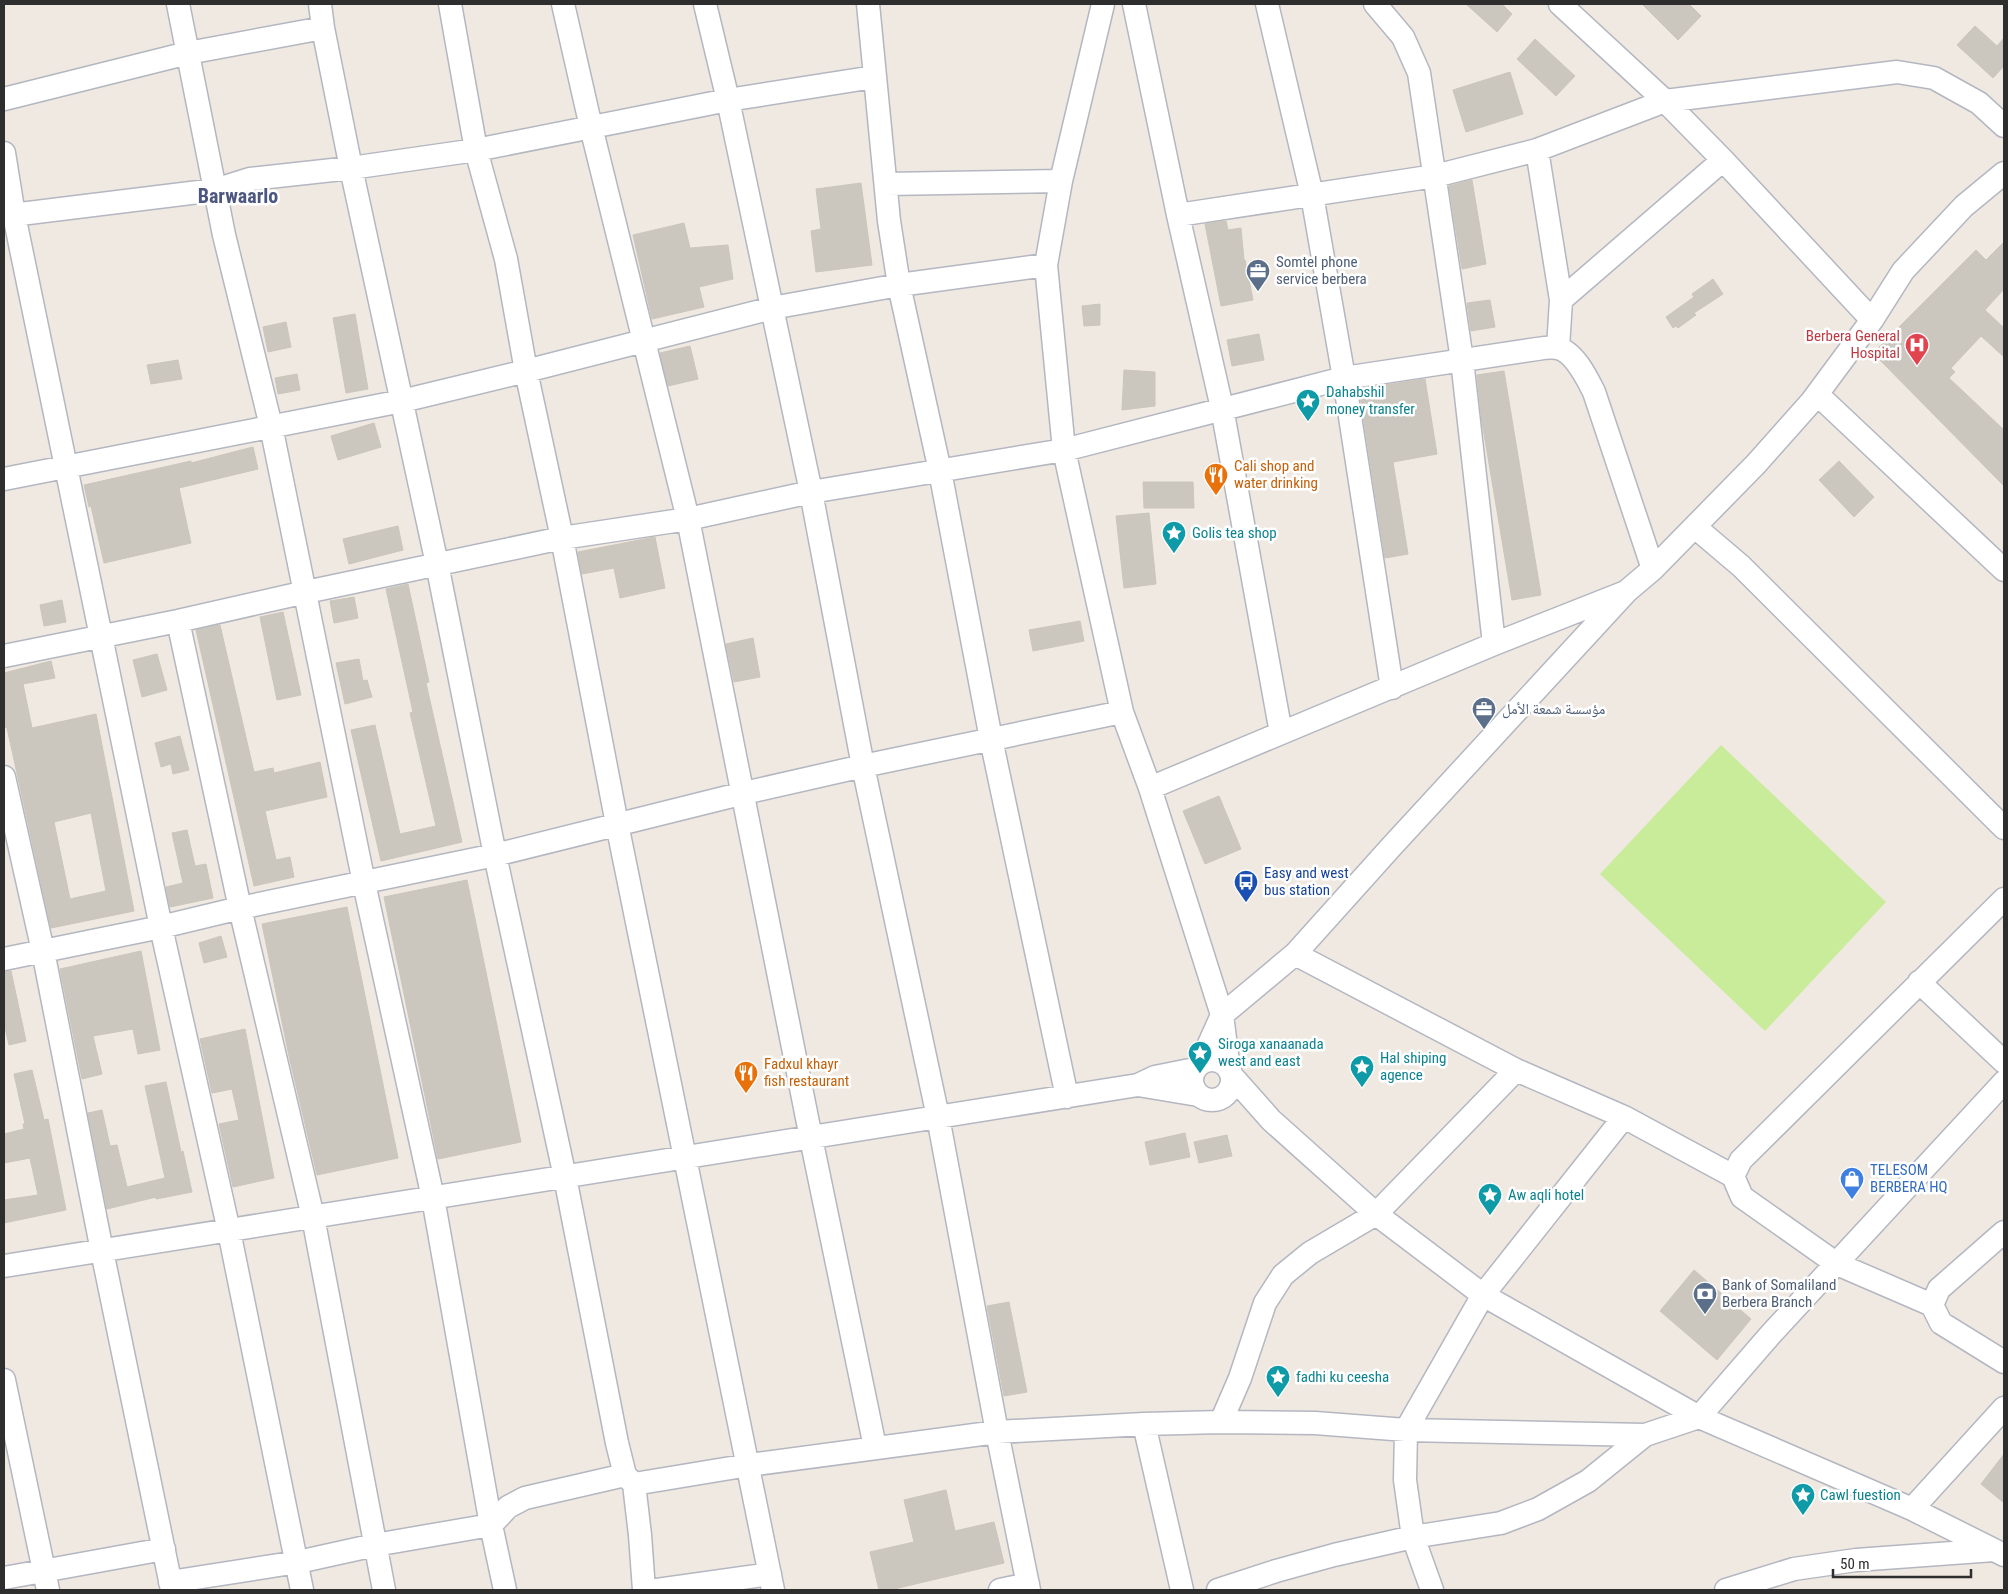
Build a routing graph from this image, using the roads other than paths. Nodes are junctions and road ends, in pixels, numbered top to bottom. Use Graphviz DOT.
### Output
graph roads {
  1 [pos="178,4"];
  2 [pos="320,4"];
  3 [pos="450,4"];
  4 [pos="563,4"];
  5 [pos="705,4"];
  6 [pos="868,4"];
  7 [pos="1103,4"];
  8 [pos="1134,4"];
  9 [pos="1267,4"];
  10 [pos="1375,4"];
  11 [pos="1560,4"];
  12 [pos="323,28"];
  13 [pos="188,53"];
  14 [pos="874,77"];
  15 [pos="4,98"];
  16 [pos="728,100"];
  17 [pos="1665,101"];
  18 [pos="2004,126"];
  19 [pos="591,127"];
  20 [pos="476,150"];
  21 [pos="1537,150"];
  22 [pos="4,153"];
  23 [pos="1723,160"];
  24 [pos="351,168"];
  25 [pos="2004,173"];
  26 [pos="1435,176"];
  27 [pos="1061,181"];
  28 [pos="886,184"];
  29 [pos="215,190"];
  30 [pos="1312,195"];
  31 [pos="9,215"];
  32 [pos="1178,215"];
  33 [pos="1046,266"];
  34 [pos="899,285"];
  35 [pos="1561,300"];
  36 [pos="772,308"];
  37 [pos="1872,320"];
  38 [pos="645,341"];
  39 [pos="1558,348"];
  40 [pos="1462,360"];
  41 [pos="526,372"];
  42 [pos="1344,378"];
  43 [pos="1817,394"];
  44 [pos="402,401"];
  45 [pos="1222,408"];
  46 [pos="271,426"];
  47 [pos="1064,450"];
  48 [pos="67,466"];
  49 [pos="940,471"];
  50 [pos="4,480"];
  51 [pos="811,492"];
  52 [pos="688,519"];
  53 [pos="1695,527"];
  54 [pos="562,538"];
  55 [pos="437,564"];
  56 [pos="1653,569"];
  57 [pos="2004,570"];
  58 [pos="1628,591"];
  59 [pos="306,592"];
  60 [pos="178,621"];
  61 [pos="103,637"];
  62 [pos="1494,644"];
  63 [pos="4,656"];
  64 [pos="1392,688"];
  65 [pos="1122,712"];
  66 [pos="1281,733"];
  67 [pos="991,740"];
  68 [pos="863,766"];
  69 [pos="4,777"];
  70 [pos="1150,788"];
  71 [pos="744,793"];
  72 [pos="617,824"];
  73 [pos="2004,828"];
  74 [pos="495,855"];
  75 [pos="364,883"];
  76 [pos="2004,898"];
  77 [pos="240,908"];
  78 [pos="161,927"];
  79 [pos="43,951"];
  80 [pos="1295,954"];
  81 [pos="4,959"];
  82 [pos="1919,982"];
  83 [pos="1222,1015"];
  84 [pos="2004,1062"];
  85 [pos="1198,1066"];
  86 [pos="1516,1070"];
  87 [pos="1231,1073"];
  88 [pos="2004,1082"];
  89 [pos="1138,1085"];
  90 [pos="1067,1097"];
  91 [pos="1206,1098"];
  92 [pos="938,1117"];
  93 [pos="1624,1117"];
  94 [pos="1271,1120"];
  95 [pos="812,1138"];
  96 [pos="686,1158"];
  97 [pos="1733,1176"];
  98 [pos="565,1177"];
  99 [pos="433,1198"];
  100 [pos="1376,1214"];
  101 [pos="313,1217"];
  102 [pos="229,1231"];
  103 [pos="2004,1232"];
  104 [pos="102,1251"];
  105 [pos="1837,1264"];
  106 [pos="4,1266"];
  107 [pos="1483,1295"];
  108 [pos="1932,1305"];
  109 [pos="2004,1362"];
  110 [pos="4,1380"];
  111 [pos="2004,1408"];
  112 [pos="1699,1417"];
  113 [pos="1221,1422"];
  114 [pos="1144,1424"];
  115 [pos="1406,1430"];
  116 [pos="997,1432"];
  117 [pos="1645,1435"];
  118 [pos="875,1447"];
  119 [pos="749,1465"];
  120 [pos="630,1479"];
  121 [pos="1912,1509"];
  122 [pos="491,1525"];
  123 [pos="1413,1537"];
  124 [pos="376,1545"];
  125 [pos="164,1549"];
  126 [pos="1999,1552"];
  127 [pos="298,1562"];
  128 [pos="4,1578"];
  129 [pos="46,1580"];
  130 [pos="771,1582"];
  131 [pos="171,1586"];
  132 [pos="1028,1587"];
  133 [pos="302,1590"];
  134 [pos="384,1590"];
  135 [pos="505,1590"];
  136 [pos="644,1590"];
  137 [pos="657,1590"];
  138 [pos="1000,1590"];
  139 [pos="1182,1590"];
  140 [pos="1218,1590"];
  141 [pos="1432,1590"];
  142 [pos="1726,1590"];
  1 -- 13 [label="street"];
  2 -- 12 [label="street"];
  3 -- 20 [label="street"];
  4 -- 19 [label="street"];
  5 -- 16 [label="street"];
  6 -- 14 [label="street"];
  7 -- 27 [label="street"];
  8 -- 32 [label="street"];
  9 -- 30 [label="street"];
  10 -- 26 [label="street"];
  11 -- 17 [label="street"];
  12 -- 13 [label="street"];
  12 -- 24 [label="street"];
  13 -- 15 [label="street"];
  13 -- 29 [label="street"];
  14 -- 16 [label="street"];
  14 -- 28 [label="street"];
  16 -- 19 [label="street"];
  16 -- 36 [label="street"];
  17 -- 18 [label="street"];
  17 -- 21 [label="street"];
  17 -- 23 [label="street"];
  19 -- 20 [label="street"];
  19 -- 38 [label="street"];
  20 -- 24 [label="street"];
  20 -- 41 [label="street"];
  21 -- 26 [label="street"];
  21 -- 35 [label="street"];
  22 -- 31 [label="street"];
  23 -- 35 [label="street"];
  23 -- 37 [label="street"];
  24 -- 29 [label="street"];
  24 -- 44 [label="street"];
  25 -- 37 [label="street"];
  26 -- 30 [label="street"];
  26 -- 40 [label="street"];
  27 -- 28 [label="street"];
  27 -- 33 [label="street"];
  28 -- 34 [label="street"];
  29 -- 31 [label="street"];
  29 -- 46 [label="street"];
  30 -- 32 [label="street"];
  30 -- 42 [label="street"];
  31 -- 48 [label="street"];
  32 -- 45 [label="street"];
  33 -- 34 [label="street"];
  33 -- 47 [label="street"];
  34 -- 36 [label="street"];
  34 -- 49 [label="street"];
  35 -- 39 [label="street"];
  36 -- 38 [label="street"];
  36 -- 51 [label="street"];
  37 -- 43 [label="street"];
  38 -- 41 [label="street"];
  38 -- 52 [label="street"];
  39 -- 40 [label="street"];
  39 -- 56 [label="street"];
  40 -- 42 [label="street"];
  40 -- 62 [label="street"];
  41 -- 44 [label="street"];
  41 -- 54 [label="street"];
  42 -- 45 [label="street"];
  42 -- 64 [label="street"];
  43 -- 53 [label="street"];
  43 -- 57 [label="street"];
  44 -- 46 [label="street"];
  44 -- 55 [label="street"];
  45 -- 47 [label="street"];
  45 -- 66 [label="street"];
  46 -- 48 [label="street"];
  46 -- 59 [label="street"];
  47 -- 49 [label="street"];
  47 -- 65 [label="street"];
  48 -- 50 [label="street"];
  48 -- 61 [label="street"];
  49 -- 51 [label="street"];
  49 -- 67 [label="street"];
  51 -- 52 [label="street"];
  51 -- 68 [label="street"];
  52 -- 54 [label="street"];
  52 -- 71 [label="street"];
  53 -- 56 [label="street"];
  53 -- 73 [label="street"];
  54 -- 55 [label="street"];
  54 -- 72 [label="street"];
  55 -- 59 [label="street"];
  55 -- 74 [label="street"];
  56 -- 58 [label="street"];
  58 -- 62 [label="street"];
  58 -- 80 [label="street"];
  59 -- 60 [label="street"];
  59 -- 75 [label="street"];
  60 -- 61 [label="street"];
  60 -- 77 [label="street"];
  61 -- 63 [label="street"];
  61 -- 78 [label="street"];
  62 -- 64 [label="street"];
  64 -- 66 [label="street"];
  65 -- 67 [label="street"];
  65 -- 70 [label="street"];
  66 -- 70 [label="street"];
  67 -- 68 [label="street"];
  67 -- 90 [label="street"];
  68 -- 71 [label="street"];
  68 -- 92 [label="street"];
  69 -- 79 [label="street"];
  70 -- 83 [label="street"];
  71 -- 72 [label="street"];
  71 -- 95 [label="street"];
  72 -- 74 [label="street"];
  72 -- 96 [label="street"];
  74 -- 75 [label="street"];
  74 -- 98 [label="street"];
  75 -- 77 [label="street"];
  75 -- 99 [label="street"];
  76 -- 82 [label="street"];
  77 -- 78 [label="street"];
  77 -- 101 [label="street"];
  78 -- 79 [label="street"];
  78 -- 102 [label="street"];
  79 -- 81 [label="street"];
  79 -- 104 [label="street"];
  80 -- 83 [label="street"];
  80 -- 86 [label="street"];
  82 -- 84 [label="street"];
  82 -- 97 [label="street"];
  83 -- 85 [label="street"];
  83 -- 87 [label="street"];
  85 -- 87 [label="street"];
  85 -- 89 [label="street"];
  85 -- 91 [label="street"];
  86 -- 93 [label="street"];
  86 -- 100 [label="street"];
  87 -- 91 [label="street"];
  87 -- 94 [label="street"];
  88 -- 105 [label="street"];
  89 -- 90 [label="street"];
  89 -- 91 [label="street"];
  90 -- 92 [label="street"];
  91 -- 94 [label="street"];
  92 -- 95 [label="street"];
  92 -- 116 [label="street"];
  93 -- 97 [label="street"];
  93 -- 107 [label="street"];
  94 -- 100 [label="street"];
  95 -- 96 [label="street"];
  95 -- 118 [label="street"];
  96 -- 98 [label="street"];
  96 -- 119 [label="street"];
  97 -- 105 [label="street"];
  98 -- 99 [label="street"];
  98 -- 120 [label="street"];
  99 -- 101 [label="street"];
  99 -- 122 [label="street"];
  100 -- 107 [label="street"];
  100 -- 113 [label="street"];
  101 -- 102 [label="street"];
  101 -- 124 [label="street"];
  102 -- 104 [label="street"];
  102 -- 127 [label="street"];
  103 -- 108 [label="street"];
  104 -- 106 [label="street"];
  104 -- 125 [label="street"];
  105 -- 108 [label="street"];
  105 -- 112 [label="street"];
  107 -- 112 [label="street"];
  107 -- 115 [label="street"];
  108 -- 109 [label="street"];
  110 -- 129 [label="street"];
  111 -- 121 [label="street"];
  112 -- 117 [label="street"];
  112 -- 121 [label="street"];
  113 -- 114 [label="street"];
  113 -- 115 [label="street"];
  114 -- 116 [label="street"];
  114 -- 139 [label="street"];
  115 -- 117 [label="street"];
  115 -- 123 [label="street"];
  116 -- 118 [label="street"];
  116 -- 132 [label="street"];
  117 -- 123 [label="street"];
  118 -- 119 [label="street"];
  119 -- 120 [label="street"];
  119 -- 130 [label="street"];
  120 -- 122 [label="street"];
  120 -- 136 [label="street"];
  121 -- 126 [label="street"];
  122 -- 124 [label="street"];
  122 -- 135 [label="street"];
  123 -- 140 [label="street"];
  123 -- 141 [label="street"];
  124 -- 127 [label="street"];
  124 -- 134 [label="street"];
  125 -- 129 [label="street"];
  125 -- 131 [label="street"];
  126 -- 142 [label="street"];
  127 -- 131 [label="street"];
  127 -- 133 [label="street"];
  128 -- 129 [label="street"];
  130 -- 137 [label="street"];
  132 -- 138 [label="street"];
}
